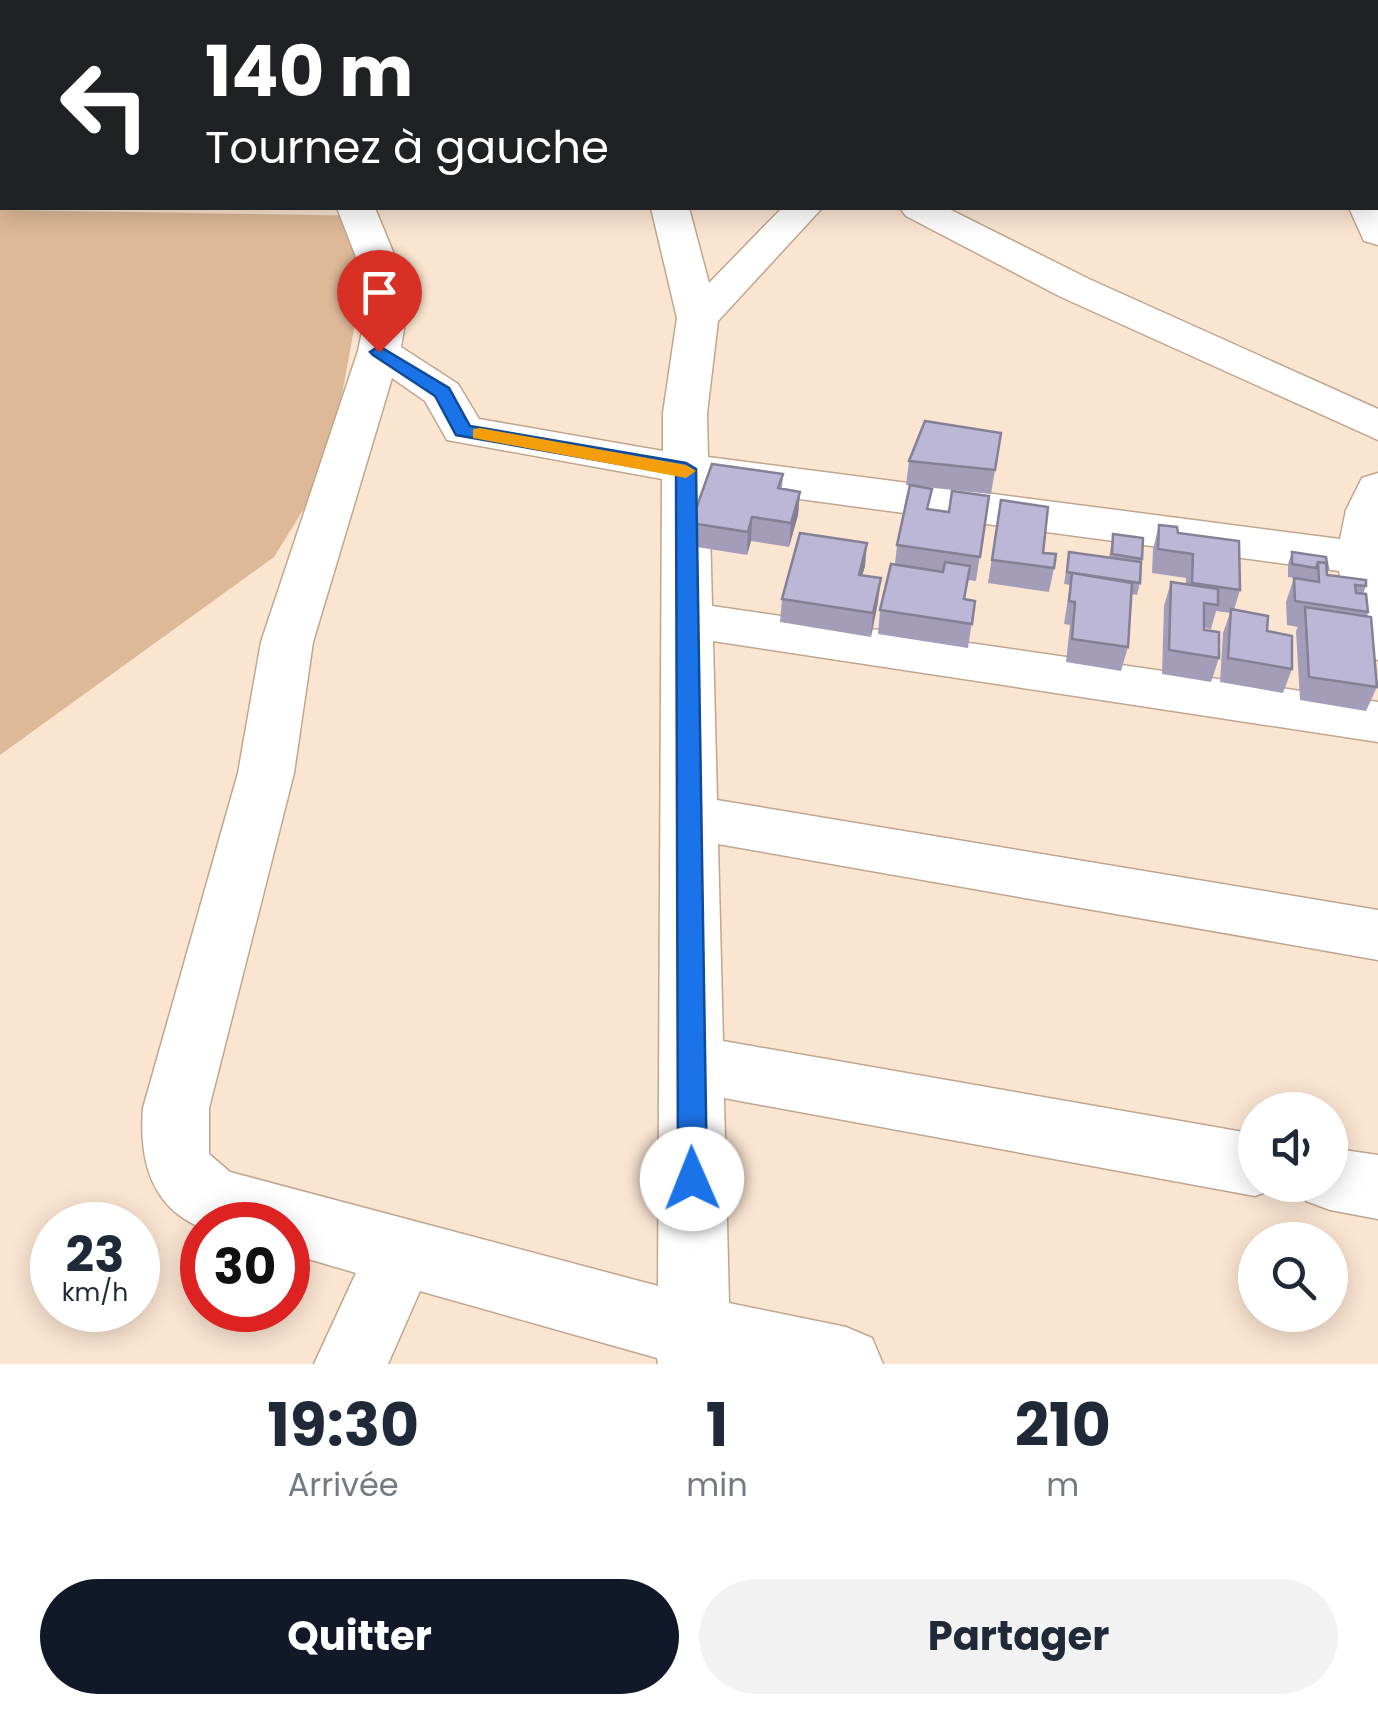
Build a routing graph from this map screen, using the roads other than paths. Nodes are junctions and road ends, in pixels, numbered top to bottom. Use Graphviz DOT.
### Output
graph roads {
  1 [pos="357,210"];
  2 [pos="671,210"];
  3 [pos="801,210"];
  4 [pos="923,210"];
  5 [pos="698,318"];
  6 [pos="379,352"];
  7 [pos="1374,418"];
  8 [pos="686,469"];
  9 [pos="1378,488"];
  10 [pos="1360,558"];
  11 [pos="687,620"];
  12 [pos="1378,642"];
  13 [pos="1378,722"];
  14 [pos="689,817"];
  15 [pos="1378,935"];
  16 [pos="691,1064"];
  17 [pos="1238,1162"];
  18 [pos="1348,1181"];
  19 [pos="1378,1187"];
  20 [pos="402,1252"];
  21 [pos="694,1348"];
  22 [pos="350,1364"];
  23 [pos="846,1364"];
  1 -- 6 [label="street"];
  2 -- 5 [label="street"];
  3 -- 5 [label="street"];
  4 -- 7 [label="street"];
  5 -- 8 [label="street"];
  6 -- 8 [label="street"];
  6 -- 20 [label="street"];
  8 -- 10 [label="street"];
  8 -- 11 [label="street"];
  9 -- 10 [label="street"];
  10 -- 12 [label="street"];
  11 -- 13 [label="street"];
  11 -- 14 [label="street"];
  14 -- 15 [label="street"];
  14 -- 16 [label="street"];
  16 -- 17 [label="street"];
  16 -- 21 [label="street"];
  18 -- 19 [label="street"];
  20 -- 21 [label="street"];
  20 -- 22 [label="street"];
  21 -- 23 [label="street"];
}
